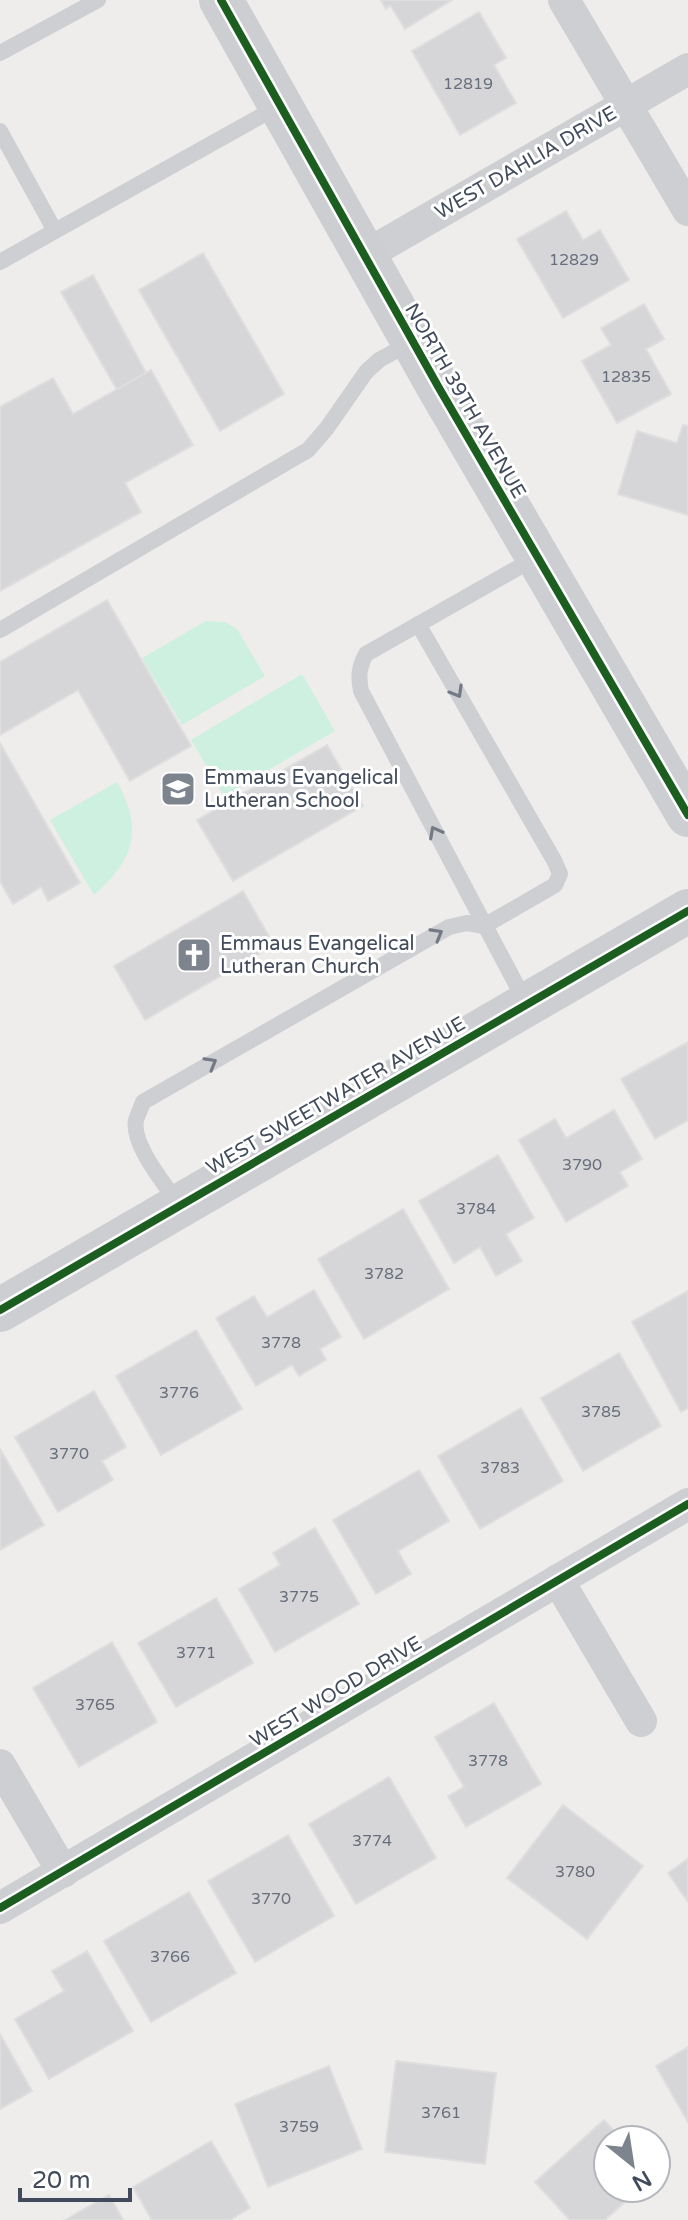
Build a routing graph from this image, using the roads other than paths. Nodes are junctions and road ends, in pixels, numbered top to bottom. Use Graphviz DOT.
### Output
graph roads {
  1 [pos="98,0"];
  2 [pos="221,0"];
  3 [pos="564,0"];
  4 [pos="0,53"];
  5 [pos="688,69"];
  6 [pos="625,105"];
  7 [pos="280,106"];
  8 [pos="0,131"];
  9 [pos="688,210"];
  10 [pos="55,231"];
  11 [pos="364,256"];
  12 [pos="0,262"];
  13 [pos="412,342"];
  14 [pos="537,557"];
  15 [pos="418,624"];
  16 [pos="0,630"];
  17 [pos="688,815"];
  18 [pos="688,911"];
  19 [pos="484,926"];
  20 [pos="526,1005"];
  21 [pos="179,1205"];
  22 [pos="0,1310"];
  23 [pos="688,1504"];
  24 [pos="558,1580"];
  25 [pos="641,1721"];
  26 [pos="0,1765"];
  27 [pos="63,1872"];
  28 [pos="0,1908"];
  1 -- 4 [label="lane"];
  2 -- 7 [label="street, NORTH 39TH AVENUE"];
  3 -- 6 [label="street"];
  5 -- 6 [label="street, WEST DAHLIA DRIVE"];
  6 -- 9 [label="street"];
  6 -- 11 [label="street, WEST DAHLIA DRIVE"];
  7 -- 10 [label="lane"];
  7 -- 11 [label="street, NORTH 39TH AVENUE"];
  8 -- 10 [label="lane"];
  10 -- 12 [label="lane"];
  11 -- 13 [label="street, NORTH 39TH AVENUE"];
  13 -- 14 [label="street, NORTH 39TH AVENUE"];
  13 -- 16 [label="lane"];
  14 -- 15 [label="lane"];
  14 -- 17 [label="street, NORTH 39TH AVENUE"];
  19 -- 15 [label="lane, one-way"];
  15 -- 19 [label="lane, one-way"];
  18 -- 20 [label="street, WEST SWEETWATER AVENUE"];
  19 -- 20 [label="lane"];
  21 -- 19 [label="lane, one-way"];
  20 -- 21 [label="street, WEST SWEETWATER AVENUE"];
  21 -- 22 [label="street, WEST SWEETWATER AVENUE"];
  23 -- 24 [label="street, WEST WOOD DRIVE"];
  24 -- 25 [label="street"];
  24 -- 27 [label="street, WEST WOOD DRIVE"];
  26 -- 27 [label="street"];
  27 -- 28 [label="street, WEST WOOD DRIVE"];
}
